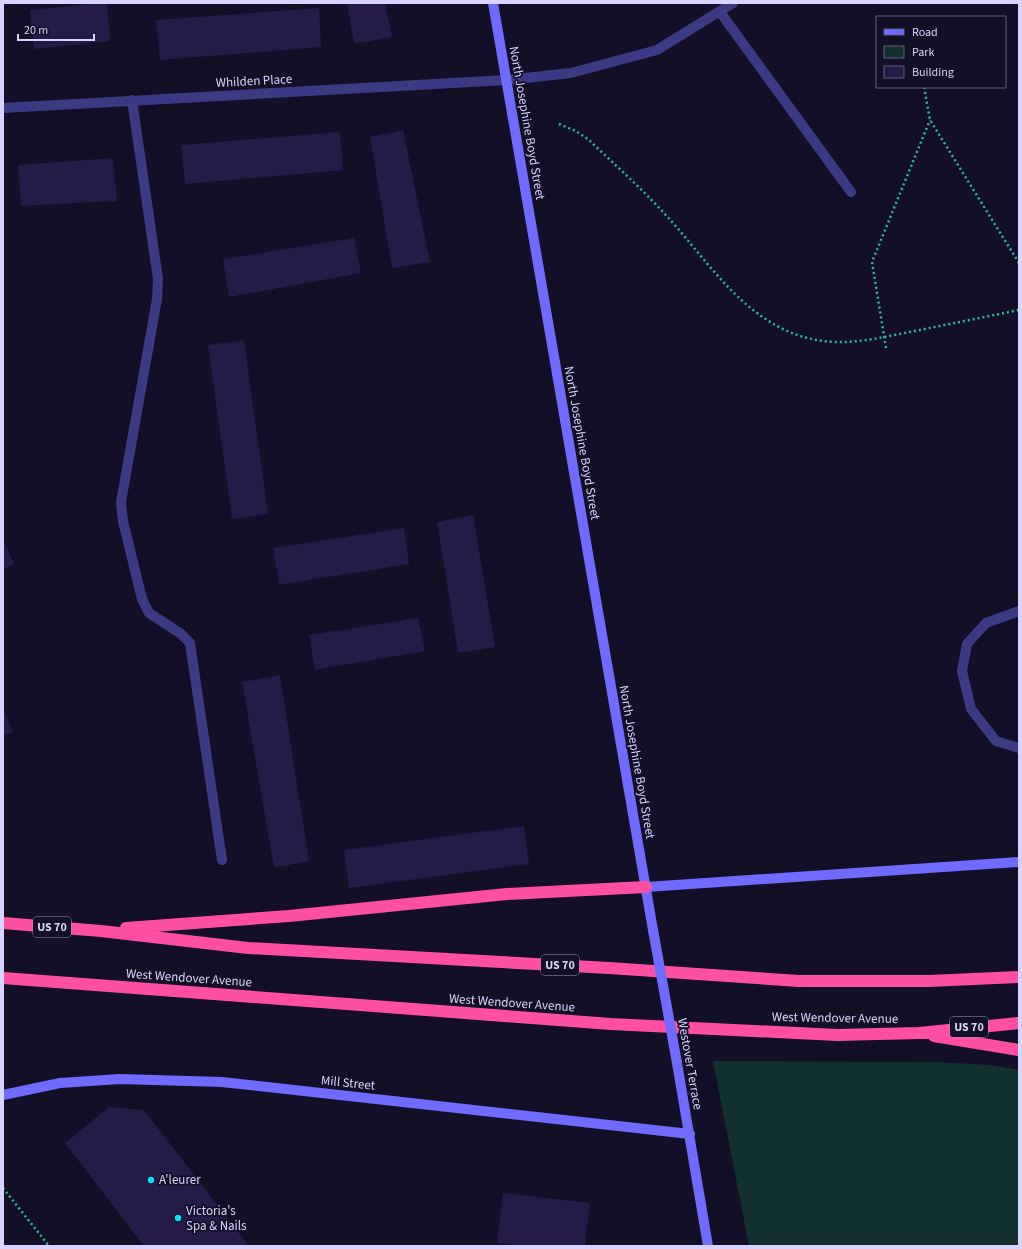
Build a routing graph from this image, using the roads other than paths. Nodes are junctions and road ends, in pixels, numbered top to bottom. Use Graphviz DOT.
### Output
graph roads {
  1 [pos="493,3"];
  2 [pos="733,3"];
  3 [pos="720,12"];
  4 [pos="507,80"];
  5 [pos="132,100"];
  6 [pos="3,108"];
  7 [pos="851,192"];
  8 [pos="1019,611"];
  9 [pos="1019,748"];
  10 [pos="222,860"];
  11 [pos="1019,862"];
  12 [pos="646,887"];
  13 [pos="3,923"];
  14 [pos="101,931"];
  15 [pos="1019,977"];
  16 [pos="3,978"];
  17 [pos="1019,1023"];
  18 [pos="919,1033"];
  19 [pos="1019,1050"];
  20 [pos="3,1095"];
  21 [pos="690,1134"];
  22 [pos="708,1246"];
  1 -- 4 [label="main road, North Josephine Boyd Street"];
  2 -- 3 [label="street, Whilden Place"];
  3 -- 4 [label="street, Whilden Place"];
  3 -- 7 [label="street"];
  4 -- 5 [label="street, Whilden Place"];
  4 -- 12 [label="main road, North Josephine Boyd Street"];
  5 -- 6 [label="street, Whilden Place"];
  5 -- 10 [label="street"];
  8 -- 9 [label="street"];
  11 -- 12 [label="main road"];
  12 -- 14 [label="highway"];
  12 -- 21 [label="main road, Westover Terrace, bridge"];
  13 -- 14 [label="highway, US 70"];
  14 -- 15 [label="highway, US 70"];
  16 -- 18 [label="highway, West Wendover Avenue / US 70"];
  17 -- 18 [label="highway, West Wendover Avenue / US 70"];
  18 -- 19 [label="highway"];
  20 -- 21 [label="main road, Mill Street"];
  21 -- 22 [label="main road, Westover Terrace"];
}
